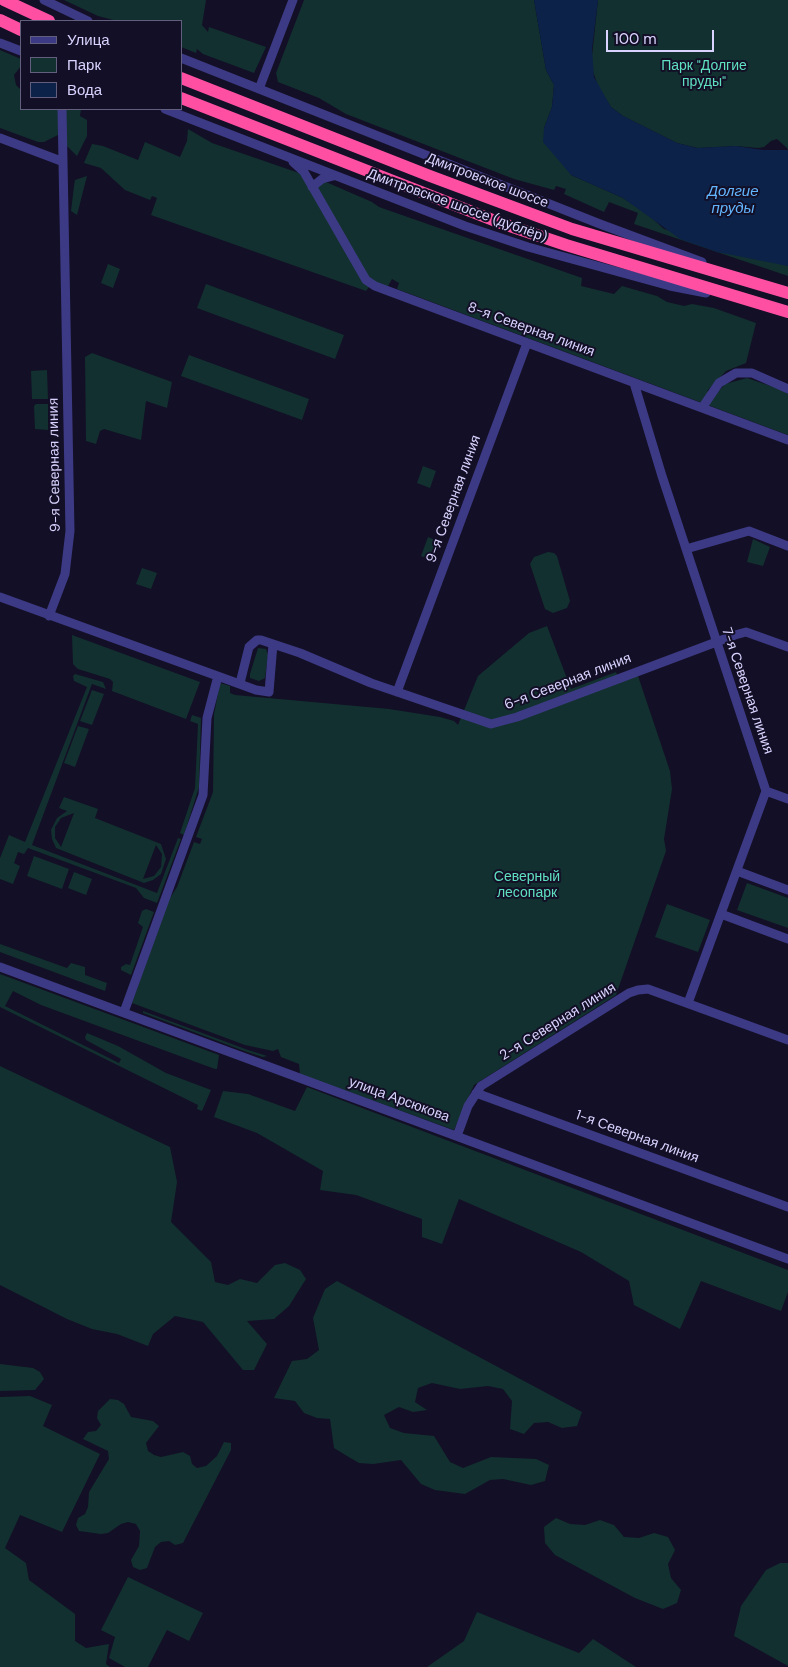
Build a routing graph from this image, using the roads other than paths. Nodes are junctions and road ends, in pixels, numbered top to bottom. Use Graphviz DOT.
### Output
graph roads {
  1 [pos="4,0"];
  2 [pos="44,0"];
  3 [pos="293,0"];
  4 [pos="0,20"];
  5 [pos="46,20"];
  6 [pos="86,20"];
  7 [pos="20,30"];
  8 [pos="0,43"];
  9 [pos="20,51"];
  10 [pos="182,58"];
  11 [pos="182,78"];
  12 [pos="259,89"];
  13 [pos="182,98"];
  14 [pos="62,110"];
  15 [pos="167,110"];
  16 [pos="0,138"];
  17 [pos="289,158"];
  18 [pos="61,161"];
  19 [pos="337,177"];
  20 [pos="312,187"];
  21 [pos="754,283"];
  22 [pos="788,293"];
  23 [pos="748,300"];
  24 [pos="788,312"];
  25 [pos="527,343"];
  26 [pos="634,383"];
  27 [pos="788,389"];
  28 [pos="702,408"];
  29 [pos="788,440"];
  30 [pos="788,546"];
  31 [pos="686,549"];
  32 [pos="0,597"];
  33 [pos="49,616"];
  34 [pos="716,642"];
  35 [pos="273,644"];
  36 [pos="788,647"];
  37 [pos="218,676"];
  38 [pos="240,682"];
  39 [pos="396,692"];
  40 [pos="766,791"];
  41 [pos="788,799"];
  42 [pos="737,871"];
  43 [pos="788,890"];
  44 [pos="721,914"];
  45 [pos="788,938"];
  46 [pos="0,967"];
  47 [pos="688,1003"];
  48 [pos="124,1012"];
  49 [pos="788,1040"];
  50 [pos="476,1093"];
  51 [pos="457,1136"];
  52 [pos="788,1207"];
  53 [pos="788,1259"];
  1 -- 5 [label="highway"];
  2 -- 6 [label="street"];
  3 -- 12 [label="street"];
  4 -- 7 [label="highway"];
  8 -- 9 [label="street"];
  10 -- 12 [label="street"];
  11 -- 21 [label="highway, Дмитровское шоссе"];
  12 -- 21 [label="street"];
  13 -- 23 [label="highway"];
  14 -- 18 [label="street, 9-я Северная линия"];
  15 -- 17 [label="street, Дмитровское шоссе (дублёр)"];
  16 -- 18 [label="street"];
  17 -- 19 [label="street, Дмитровское шоссе (дублёр)"];
  17 -- 20 [label="street, 8-я Северная линия"];
  18 -- 33 [label="street, 9-я Северная линия"];
  19 -- 20 [label="street"];
  19 -- 23 [label="street, Дмитровское шоссе (дублёр)"];
  20 -- 25 [label="street, 8-я Северная линия"];
  21 -- 22 [label="highway, Дмитровское шоссе"];
  23 -- 24 [label="highway"];
  25 -- 26 [label="street, 8-я Северная линия"];
  25 -- 39 [label="street, 9-я Северная линия"];
  26 -- 28 [label="street, 8-я Северная линия"];
  26 -- 31 [label="street, 7-я Северная линия"];
  27 -- 28 [label="street"];
  28 -- 29 [label="street, 8-я Северная линия"];
  30 -- 31 [label="street"];
  31 -- 34 [label="street, 7-я Северная линия"];
  32 -- 33 [label="street"];
  33 -- 37 [label="street"];
  34 -- 36 [label="street, 6-я Северная линия"];
  34 -- 39 [label="street, 6-я Северная линия"];
  34 -- 40 [label="street, 7-я Северная линия"];
  35 -- 38 [label="street, 6-я Северная линия"];
  35 -- 38 [label="street"];
  35 -- 39 [label="street, 6-я Северная линия"];
  37 -- 38 [label="street"];
  37 -- 48 [label="street"];
  40 -- 41 [label="street"];
  40 -- 42 [label="street"];
  42 -- 43 [label="street"];
  42 -- 44 [label="street"];
  44 -- 45 [label="street"];
  44 -- 47 [label="street"];
  46 -- 48 [label="street, улица Арсюкова"];
  47 -- 49 [label="street, 2-я Северная линия"];
  47 -- 50 [label="street, 2-я Северная линия"];
  48 -- 51 [label="street, улица Арсюкова"];
  50 -- 51 [label="street, 2-я Северная линия"];
  50 -- 52 [label="street, 1-я Северная линия"];
  51 -- 53 [label="street, улица Арсюкова"];
}
